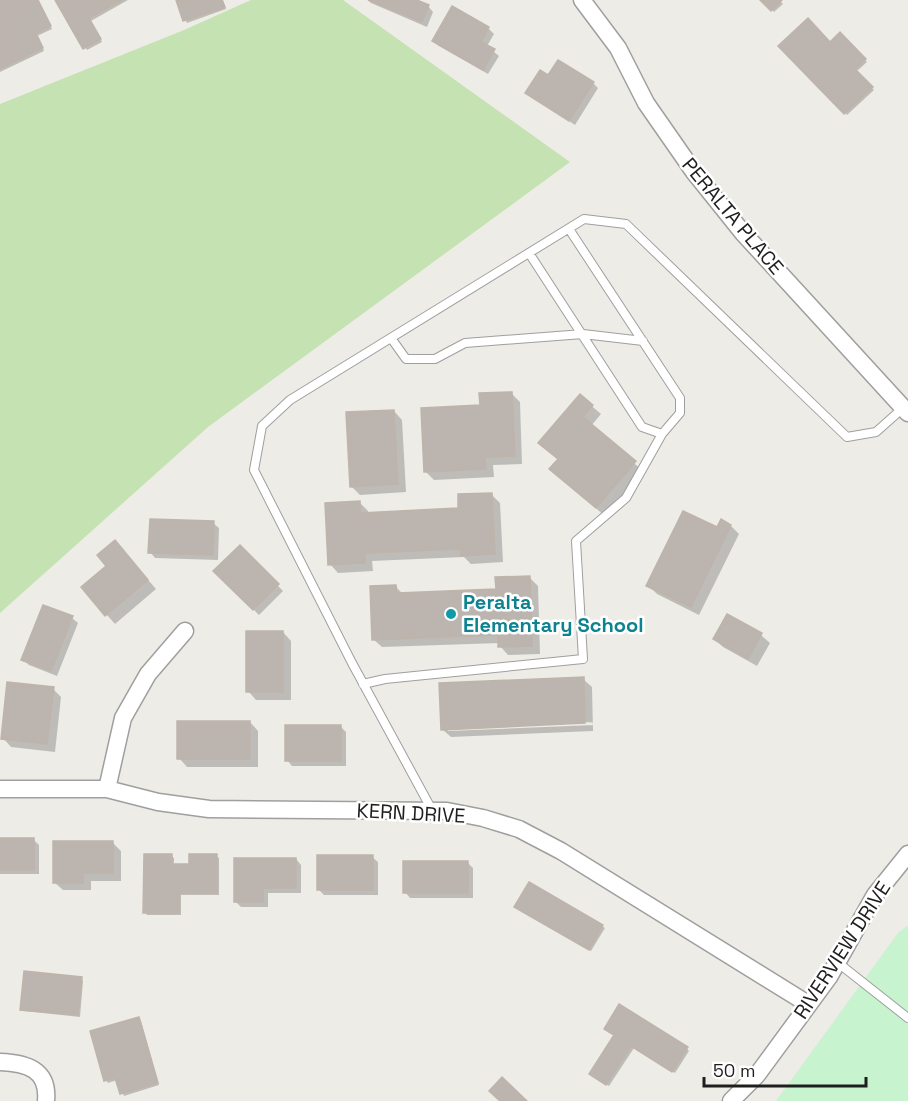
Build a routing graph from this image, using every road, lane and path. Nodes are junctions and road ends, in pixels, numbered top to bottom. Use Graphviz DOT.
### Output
graph roads {
  1 [pos="582,0"];
  2 [pos="569,229"];
  3 [pos="529,253"];
  4 [pos="583,334"];
  5 [pos="391,338"];
  6 [pos="643,341"];
  7 [pos="906,411"];
  8 [pos="662,434"];
  9 [pos="185,631"];
  10 [pos="363,684"];
  11 [pos="0,789"];
  12 [pos="107,789"];
  13 [pos="432,810"];
  14 [pos="908,854"];
  15 [pos="837,962"];
  16 [pos="808,1004"];
  17 [pos="908,1018"];
  18 [pos="0,1062"];
  19 [pos="46,1101"];
  20 [pos="731,1101"];
  1 -- 7 [label="street, PERALTA PLACE"];
  2 -- 3 [label="lane"];
  2 -- 6 [label="lane"];
  2 -- 7 [label="lane"];
  3 -- 4 [label="lane"];
  3 -- 5 [label="lane"];
  4 -- 5 [label="lane"];
  4 -- 6 [label="lane"];
  4 -- 8 [label="lane"];
  5 -- 10 [label="lane"];
  6 -- 8 [label="lane"];
  8 -- 10 [label="lane"];
  9 -- 12 [label="street"];
  10 -- 13 [label="lane"];
  11 -- 12 [label="street, KERN DRIVE"];
  12 -- 13 [label="street, KERN DRIVE"];
  13 -- 16 [label="street, KERN DRIVE"];
  14 -- 15 [label="street, RIVERVIEW DRIVE"];
  15 -- 16 [label="street, RIVERVIEW DRIVE"];
  15 -- 17 [label="lane"];
  16 -- 20 [label="street, RIVERVIEW DRIVE"];
  18 -- 19 [label="street"];
}
